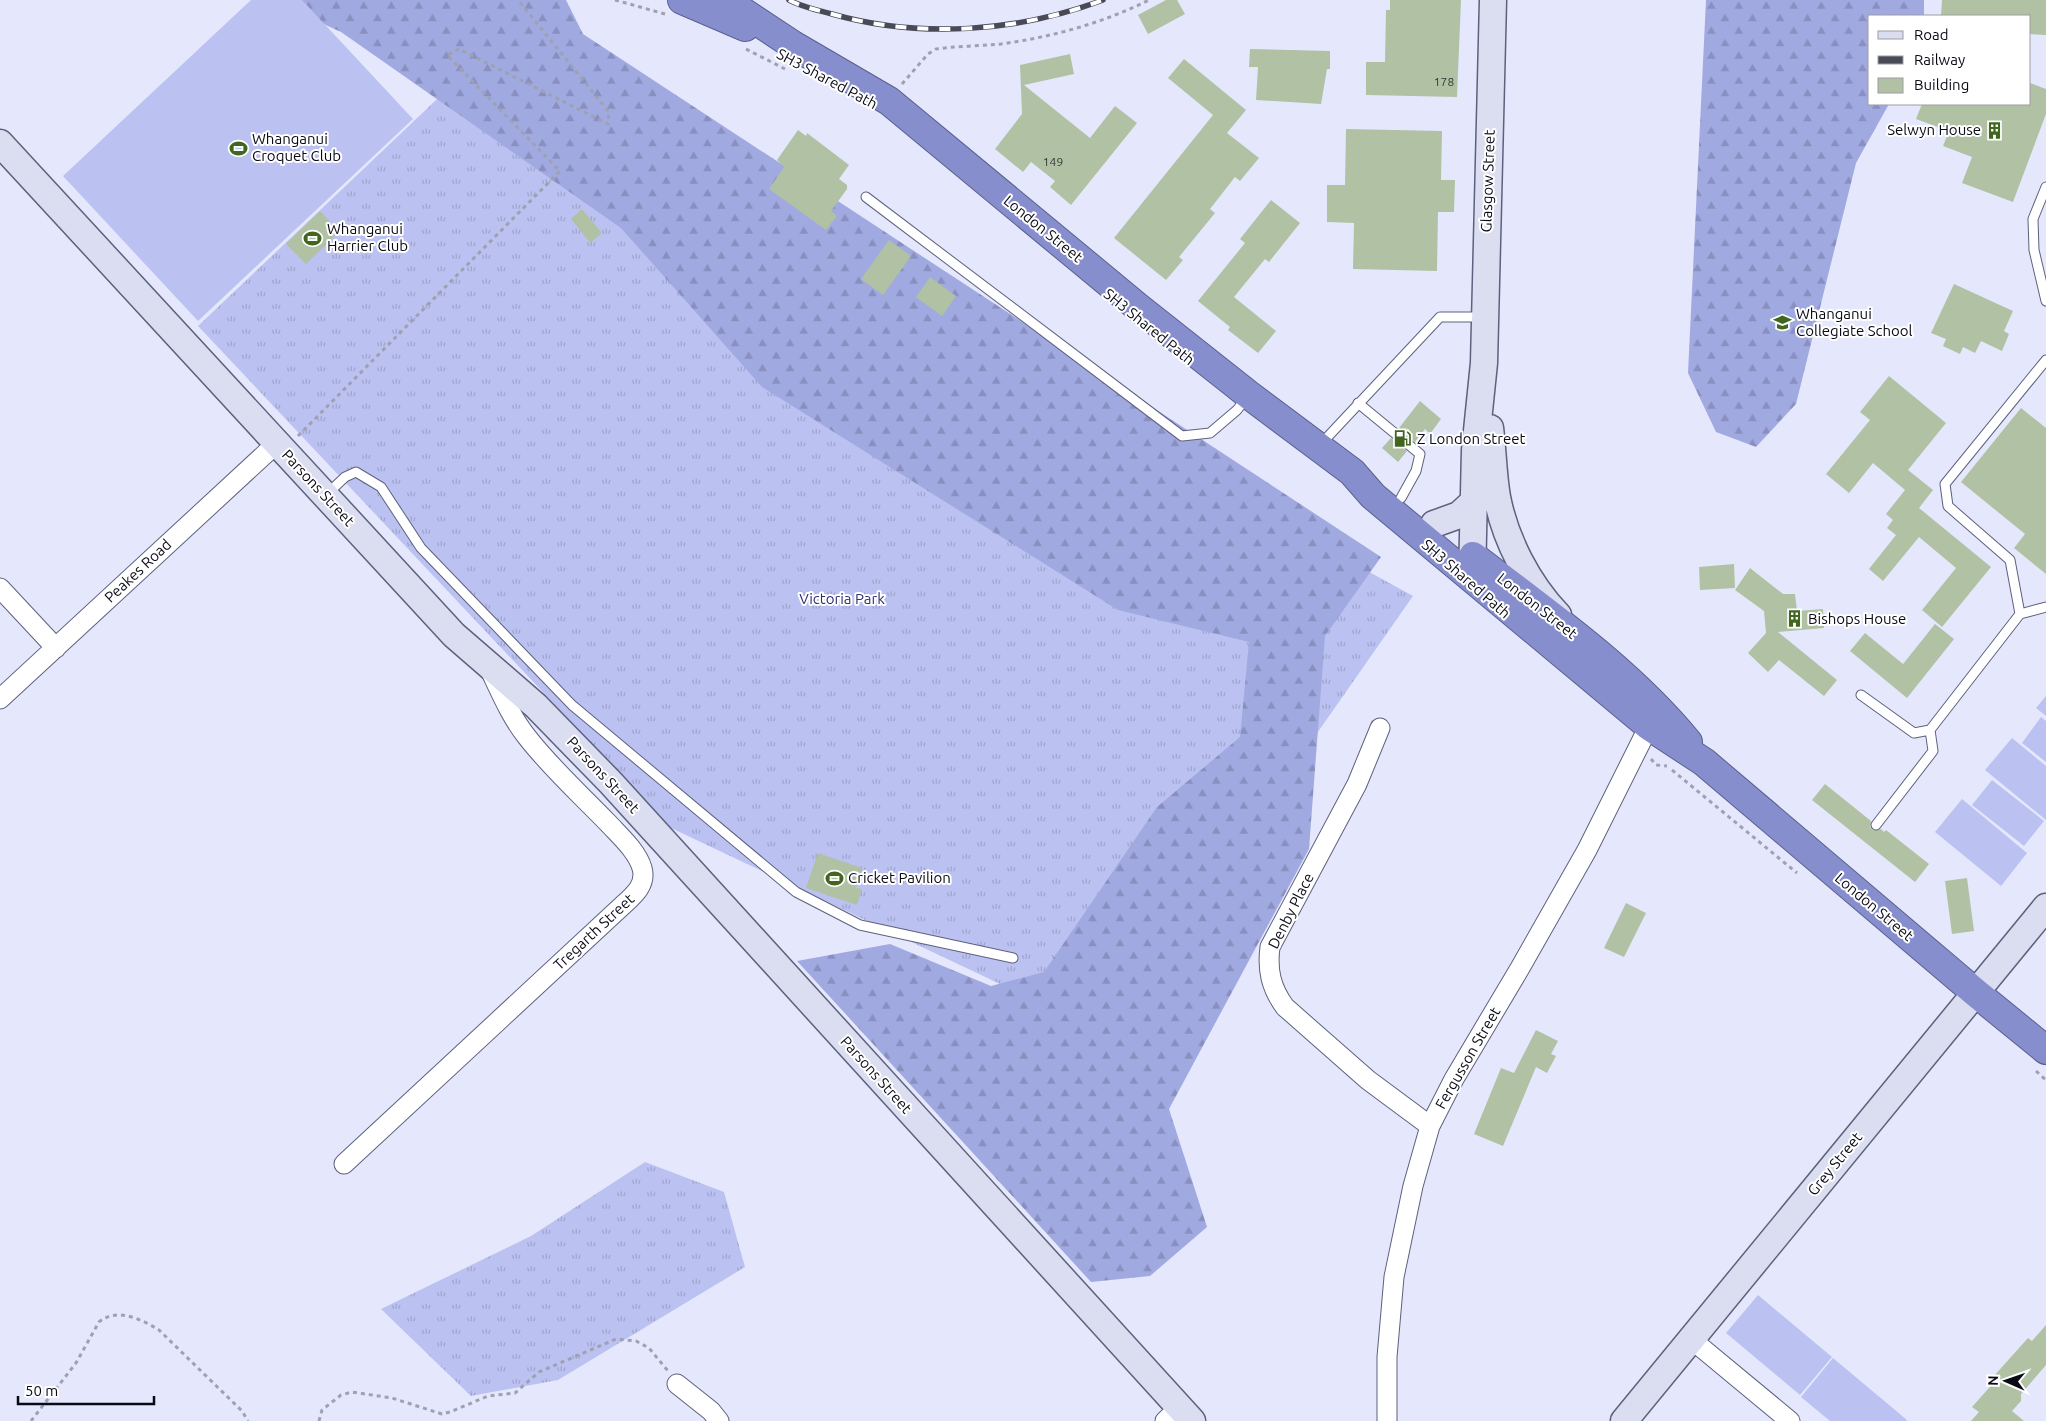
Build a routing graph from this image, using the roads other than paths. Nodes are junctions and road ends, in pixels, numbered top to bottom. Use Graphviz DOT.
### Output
graph roads {
  1 [pos="725,0"];
  2 [pos="1492,0"];
  3 [pos="676,8"];
  4 [pos="793,44"];
  5 [pos="0,143"];
  6 [pos="2046,187"];
  7 [pos="866,198"];
  8 [pos="2046,301"];
  9 [pos="1484,317"];
  10 [pos="2046,360"];
  11 [pos="1484,363"];
  12 [pos="1248,395"];
  13 [pos="1358,403"];
  14 [pos="1319,446"];
  15 [pos="280,447"];
  16 [pos="1352,472"];
  17 [pos="325,495"];
  18 [pos="1401,498"];
  19 [pos="1474,501"];
  20 [pos="1434,524"];
  21 [pos="1473,567"];
  22 [pos="0,588"];
  23 [pos="2046,607"];
  24 [pos="2020,614"];
  25 [pos="1589,646"];
  26 [pos="56,648"];
  27 [pos="488,665"];
  28 [pos="1861,695"];
  29 [pos="0,700"];
  30 [pos="1649,726"];
  31 [pos="1380,728"];
  32 [pos="1930,730"];
  33 [pos="1704,762"];
  34 [pos="1876,825"];
  35 [pos="2046,907"];
  36 [pos="1013,958"];
  37 [pos="1976,993"];
  38 [pos="2046,1050"];
  39 [pos="1430,1126"];
  40 [pos="344,1164"];
  41 [pos="1691,1339"];
  42 [pos="677,1384"];
  43 [pos="1179,1416"];
  44 [pos="719,1421"];
  45 [pos="1387,1421"];
  46 [pos="1624,1421"];
  47 [pos="1790,1421"];
  1 -- 4 [label="highway, London Street"];
  2 -- 9 [label="street, Glasgow Street"];
  3 -- 4 [label="highway"];
  4 -- 12 [label="highway, London Street"];
  5 -- 15 [label="street, Parsons Street"];
  6 -- 8 [label="lane"];
  7 -- 12 [label="lane"];
  9 -- 11 [label="street, Glasgow Street"];
  9 -- 13 [label="lane"];
  10 -- 24 [label="lane"];
  11 -- 19 [label="street, Glasgow Street"];
  11 -- 25 [label="street, Glasgow Street"];
  12 -- 14 [label="highway, London Street"];
  13 -- 14 [label="lane"];
  13 -- 18 [label="lane"];
  14 -- 16 [label="highway, London Street"];
  15 -- 17 [label="street, Parsons Street"];
  15 -- 26 [label="street, Peakes Road"];
  16 -- 18 [label="highway, London Street"];
  16 -- 21 [label="highway, London Street"];
  17 -- 27 [label="street, Parsons Street"];
  17 -- 36 [label="lane"];
  18 -- 20 [label="highway, London Street"];
  19 -- 20 [label="street"];
  19 -- 21 [label="street, Glasgow Street"];
  20 -- 21 [label="highway, London Street"];
  21 -- 25 [label="highway, London Street"];
  21 -- 30 [label="highway, London Street"];
  22 -- 26 [label="street"];
  23 -- 24 [label="lane"];
  24 -- 32 [label="lane"];
  25 -- 33 [label="highway, London Street"];
  26 -- 29 [label="street, Peakes Road"];
  27 -- 40 [label="street, Tregarth Street"];
  27 -- 43 [label="street, Parsons Street"];
  28 -- 32 [label="lane"];
  30 -- 33 [label="highway, London Street"];
  30 -- 39 [label="street, Fergusson Street"];
  31 -- 39 [label="street, Denby Place"];
  32 -- 34 [label="lane"];
  33 -- 37 [label="highway, London Street"];
  35 -- 37 [label="street, Grey Street"];
  37 -- 38 [label="highway, London Street"];
  37 -- 41 [label="street, Grey Street"];
  39 -- 45 [label="street, Fergusson Street"];
  41 -- 46 [label="street, Grey Street"];
  41 -- 47 [label="street"];
  42 -- 44 [label="street"];
}
